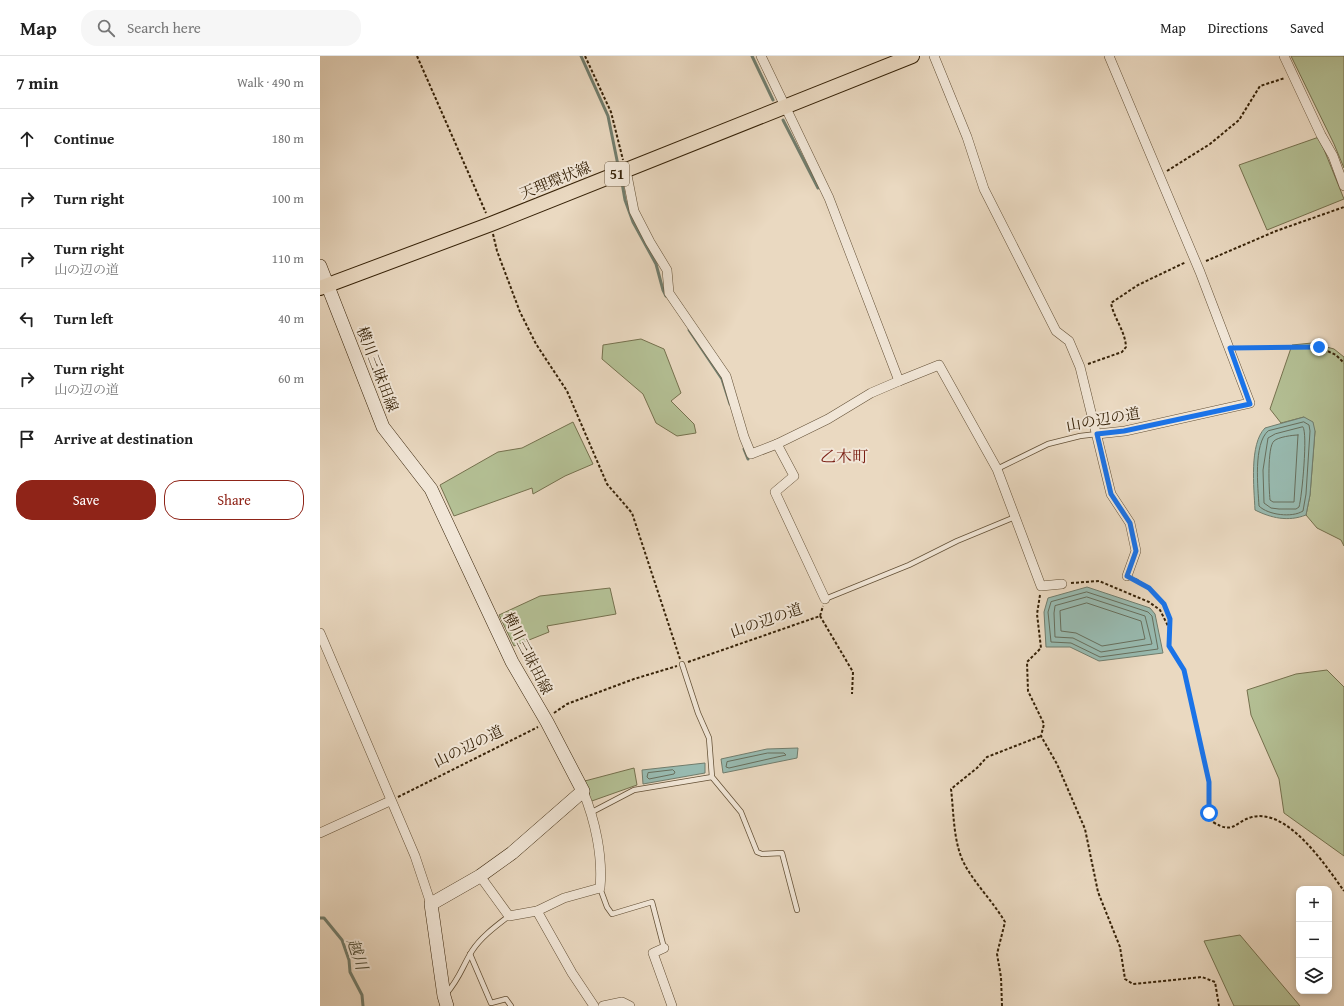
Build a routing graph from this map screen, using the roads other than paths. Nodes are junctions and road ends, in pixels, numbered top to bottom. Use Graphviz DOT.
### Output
graph roads {
  1 [pos="761,56"];
  2 [pos="912,56"];
  3 [pos="934,56"];
  4 [pos="1109,56"];
  5 [pos="1284,56"];
  6 [pos="785,107"];
  7 [pos="626,170"];
  8 [pos="1344,186"];
  9 [pos="320,266"];
  10 [pos="324,286"];
  11 [pos="898,381"];
  12 [pos="1097,434"];
  13 [pos="777,444"];
  14 [pos="997,469"];
  15 [pos="1015,517"];
  16 [pos="1127,576"];
  17 [pos="1062,584"];
  18 [pos="825,598"];
  19 [pos="320,633"];
  20 [pos="682,664"];
  21 [pos="712,777"];
  22 [pos="583,791"];
  23 [pos="390,801"];
  24 [pos="592,812"];
  25 [pos="320,834"];
  26 [pos="480,876"];
  27 [pos="600,888"];
  28 [pos="431,904"];
  29 [pos="797,910"];
  30 [pos="537,911"];
  31 [pos="509,916"];
  32 [pos="664,948"];
  33 [pos="470,954"];
  34 [pos="443,1003"];
  35 [pos="511,1006"];
  36 [pos="594,1006"];
  37 [pos="603,1006"];
  38 [pos="630,1006"];
  39 [pos="672,1006"];
  1 -- 6 [label="street"];
  2 -- 6 [label="main road, 天理環状線 / 51"];
  3 -- 12 [label="street"];
  4 -- 12 [label="street, 山の辺の道"];
  5 -- 8 [label="street"];
  6 -- 7 [label="main road, 天理環状線 / 51"];
  6 -- 11 [label="street"];
  7 -- 10 [label="main road, 天理環状線 / 51"];
  7 -- 13 [label="street"];
  9 -- 10 [label="main road, 横川三昧田線"];
  10 -- 22 [label="main road, 横川三昧田線"];
  11 -- 13 [label="street"];
  11 -- 14 [label="street"];
  12 -- 14 [label="lane, 山の辺の道"];
  12 -- 16 [label="street"];
  13 -- 18 [label="street"];
  14 -- 15 [label="street"];
  15 -- 17 [label="street"];
  15 -- 18 [label="lane"];
  19 -- 23 [label="street"];
  20 -- 21 [label="lane"];
  21 -- 24 [label="lane"];
  21 -- 29 [label="lane"];
  22 -- 24 [label="street"];
  22 -- 26 [label="main road"];
  23 -- 25 [label="street"];
  23 -- 28 [label="street"];
  24 -- 27 [label="street"];
  26 -- 28 [label="main road"];
  26 -- 31 [label="street"];
  27 -- 30 [label="street"];
  27 -- 32 [label="lane"];
  28 -- 34 [label="main road"];
  30 -- 31 [label="street"];
  30 -- 36 [label="street"];
  31 -- 33 [label="lane"];
  32 -- 39 [label="street"];
  33 -- 34 [label="lane"];
  33 -- 35 [label="lane"];
  37 -- 38 [label="street"];
}
